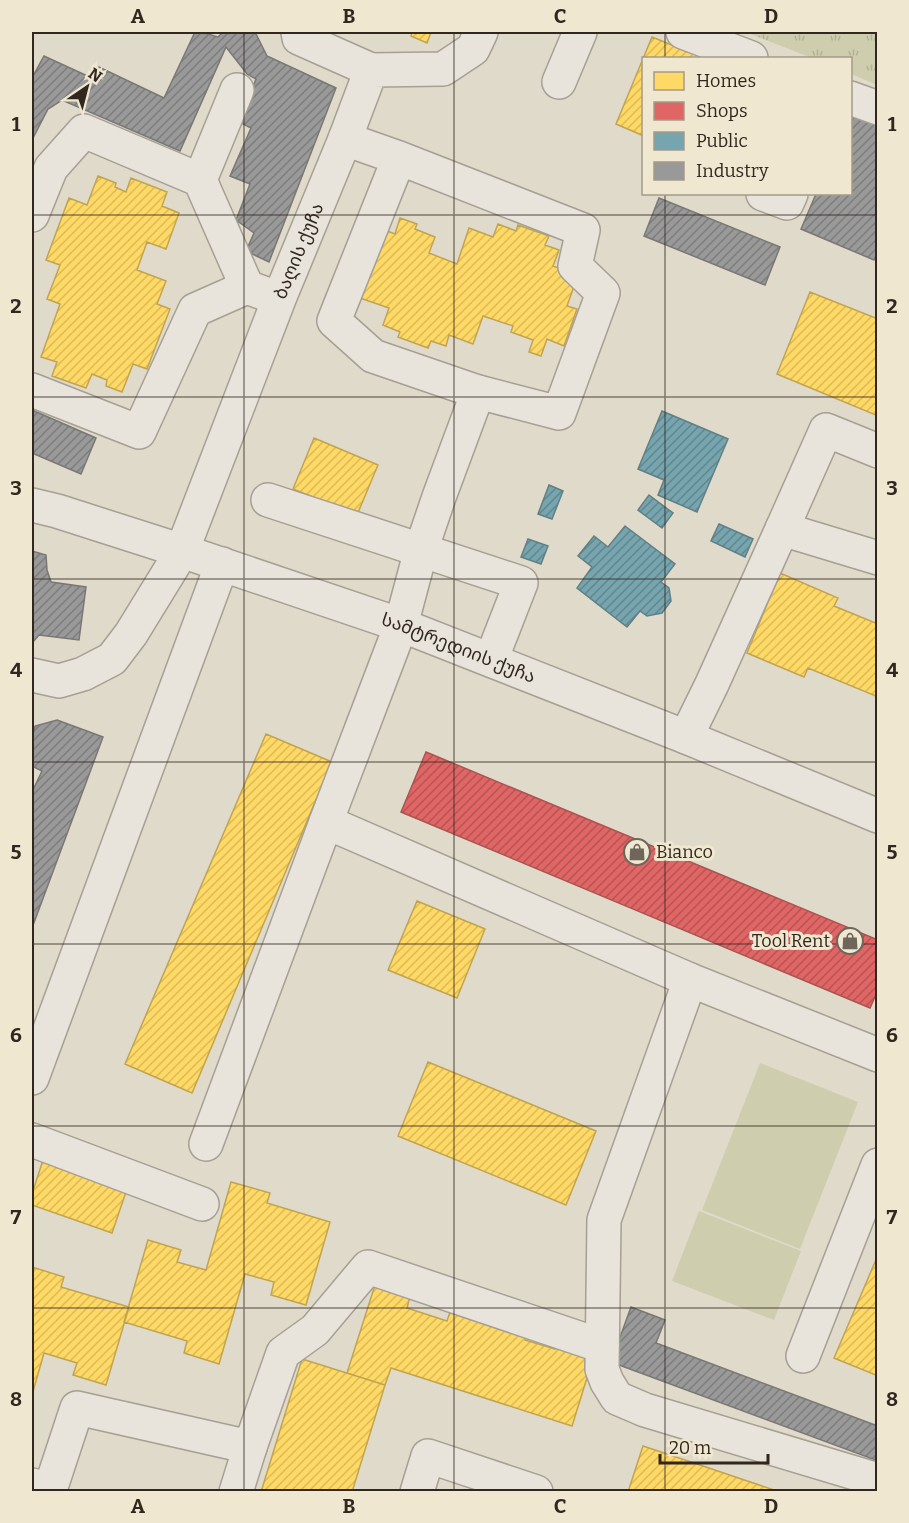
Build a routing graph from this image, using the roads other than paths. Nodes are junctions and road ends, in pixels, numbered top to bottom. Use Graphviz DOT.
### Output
graph roads {
  1 [pos="298,32"];
  2 [pos="481,32"];
  3 [pos="580,32"];
  4 [pos="682,32"];
  5 [pos="748,57"];
  6 [pos="371,70"];
  7 [pos="559,82"];
  8 [pos="237,90"];
  9 [pos="852,99"];
  10 [pos="878,108"];
  11 [pos="345,140"];
  12 [pos="399,158"];
  13 [pos="200,180"];
  14 [pos="766,195"];
  15 [pos="791,195"];
  16 [pos="32,215"];
  17 [pos="247,287"];
  18 [pos="279,299"];
  19 [pos="32,390"];
  20 [pos="478,392"];
  21 [pos="878,451"];
  22 [pos="268,500"];
  23 [pos="32,505"];
  24 [pos="782,529"];
  25 [pos="421,550"];
  26 [pos="182,551"];
  27 [pos="878,558"];
  28 [pos="222,564"];
  29 [pos="401,625"];
  30 [pos="490,660"];
  31 [pos="32,675"];
  32 [pos="686,737"];
  33 [pos="878,816"];
  34 [pos="326,822"];
  35 [pos="690,980"];
  36 [pos="878,1055"];
  37 [pos="32,1078"];
  38 [pos="32,1140"];
  39 [pos="206,1144"];
  40 [pos="878,1165"];
  41 [pos="202,1204"];
  42 [pos="602,1346"];
  43 [pos="803,1356"];
  44 [pos="250,1447"];
  45 [pos="878,1480"];
  46 [pos="32,1485"];
  47 [pos="236,1491"];
  48 [pos="417,1491"];
  49 [pos="536,1491"];
  1 -- 6 [label="street"];
  2 -- 6 [label="street"];
  3 -- 7 [label="street"];
  4 -- 5 [label="street"];
  6 -- 11 [label="street, ბაღის ქუჩა"];
  8 -- 13 [label="street"];
  9 -- 10 [label="street"];
  11 -- 12 [label="street"];
  11 -- 18 [label="street, ბაღის ქუჩა"];
  12 -- 20 [label="street"];
  12 -- 20 [label="street"];
  13 -- 16 [label="street"];
  13 -- 17 [label="street"];
  14 -- 15 [label="street"];
  17 -- 18 [label="street"];
  17 -- 19 [label="street"];
  18 -- 26 [label="street, ბაღის ქუჩა"];
  20 -- 25 [label="street"];
  21 -- 24 [label="street"];
  22 -- 25 [label="street"];
  23 -- 26 [label="street, სამტრედიის ქუჩა"];
  24 -- 27 [label="street"];
  24 -- 32 [label="street"];
  25 -- 29 [label="street"];
  25 -- 30 [label="street"];
  26 -- 28 [label="street, სამტრედიის ქუჩა"];
  26 -- 31 [label="street, ბაღის ქუჩა"];
  28 -- 29 [label="street, სამტრედიის ქუჩა"];
  28 -- 37 [label="street"];
  29 -- 30 [label="street, სამტრედიის ქუჩა"];
  29 -- 34 [label="street"];
  30 -- 32 [label="street, სამტრედიის ქუჩა"];
  32 -- 33 [label="street, სამტრედიის ქუჩა"];
  34 -- 35 [label="street"];
  34 -- 39 [label="street"];
  35 -- 36 [label="street"];
  35 -- 42 [label="street"];
  38 -- 41 [label="street"];
  40 -- 43 [label="street"];
  42 -- 44 [label="street"];
  42 -- 45 [label="street"];
  44 -- 46 [label="street"];
  44 -- 47 [label="street"];
  48 -- 49 [label="street"];
}
